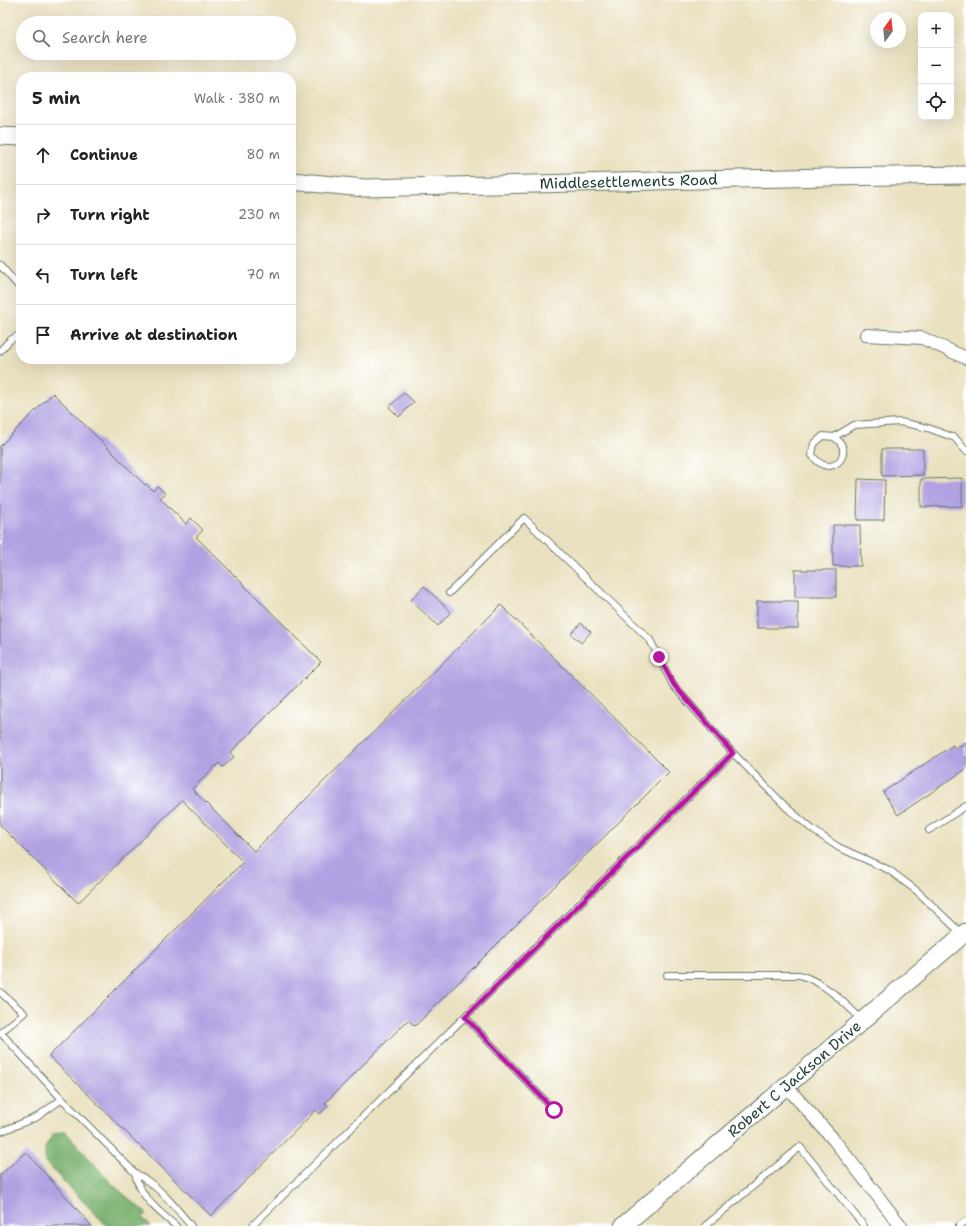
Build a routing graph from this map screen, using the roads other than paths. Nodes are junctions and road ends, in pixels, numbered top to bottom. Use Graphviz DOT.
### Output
graph roads {
  1 [pos="0,136"];
  2 [pos="16,137"];
  3 [pos="966,175"];
  4 [pos="296,181"];
  5 [pos="0,265"];
  6 [pos="16,283"];
  7 [pos="866,335"];
  8 [pos="16,337"];
  9 [pos="0,351"];
  10 [pos="966,358"];
  11 [pos="834,437"];
  12 [pos="966,451"];
  13 [pos="449,593"];
  14 [pos="733,753"];
  15 [pos="966,806"];
  16 [pos="929,830"];
  17 [pos="964,934"];
  18 [pos="667,975"];
  19 [pos="0,992"];
  20 [pos="465,1017"];
  21 [pos="863,1021"];
  22 [pos="0,1033"];
  23 [pos="786,1086"];
  24 [pos="62,1099"];
  25 [pos="554,1110"];
  26 [pos="0,1132"];
  27 [pos="135,1173"];
  28 [pos="966,1220"];
  29 [pos="176,1226"];
  30 [pos="191,1226"];
  31 [pos="252,1226"];
  32 [pos="623,1226"];
  33 [pos="705,1226"];
  34 [pos="864,1226"];
  35 [pos="901,1226"];
  36 [pos="959,1226"];
  1 -- 2 [label="street"];
  3 -- 4 [label="street, Middlesettlements Road"];
  5 -- 6 [label="lane"];
  7 -- 10 [label="street"];
  8 -- 9 [label="lane"];
  11 -- 11 [label="lane"];
  11 -- 12 [label="lane"];
  13 -- 14 [label="lane"];
  14 -- 17 [label="lane"];
  14 -- 20 [label="lane"];
  15 -- 16 [label="lane"];
  17 -- 21 [label="street, Robert C Jackson Drive"];
  18 -- 21 [label="lane"];
  19 -- 22 [label="lane"];
  20 -- 25 [label="lane"];
  20 -- 31 [label="lane"];
  21 -- 23 [label="street, Robert C Jackson Drive"];
  22 -- 24 [label="lane"];
  23 -- 32 [label="street, Robert C Jackson Drive"];
  23 -- 35 [label="street"];
  24 -- 26 [label="lane"];
  24 -- 27 [label="lane"];
  27 -- 29 [label="lane"];
  27 -- 30 [label="lane"];
  28 -- 36 [label="lane"];
  33 -- 34 [label="lane"];
}
